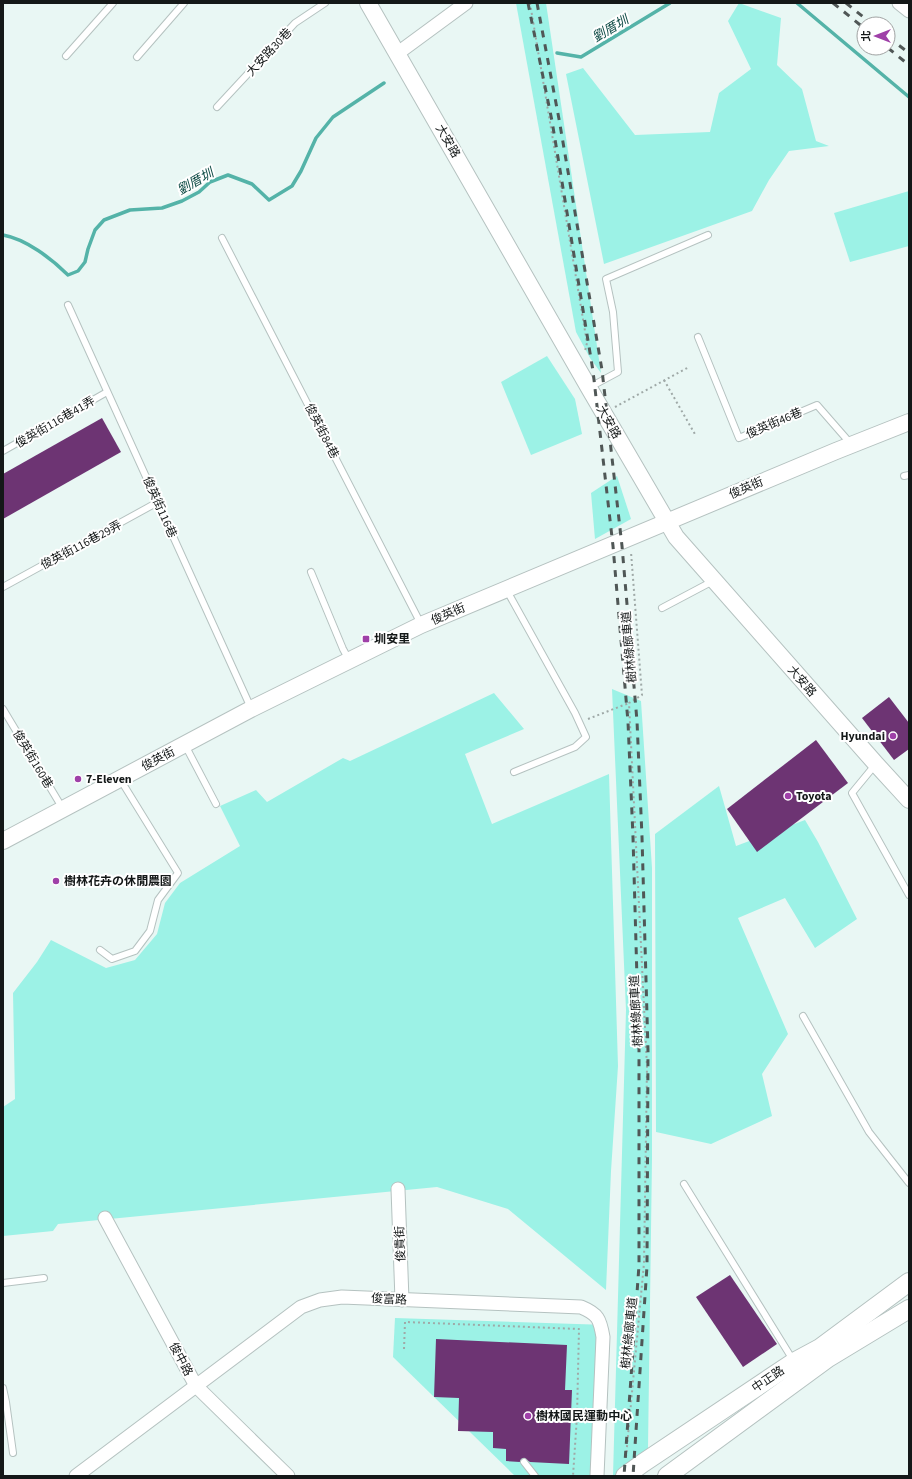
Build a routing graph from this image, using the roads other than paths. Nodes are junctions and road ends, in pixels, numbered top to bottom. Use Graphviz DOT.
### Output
graph roads {
  1 [pos="113,3"];
  2 [pos="184,3"];
  3 [pos="325,3"];
  4 [pos="368,3"];
  5 [pos="466,3"];
  6 [pos="899,3"];
  7 [pos="909,11"];
  8 [pos="398,53"];
  9 [pos="66,56"];
  10 [pos="137,57"];
  11 [pos="217,107"];
  12 [pos="708,235"];
  13 [pos="222,238"];
  14 [pos="68,305"];
  15 [pos="698,337"];
  16 [pos="589,388"];
  17 [pos="107,392"];
  18 [pos="909,422"];
  19 [pos="852,444"];
  20 [pos="3,451"];
  21 [pos="158,502"];
  22 [pos="667,522"];
  23 [pos="311,572"];
  24 [pos="714,580"];
  25 [pos="3,587"];
  26 [pos="506,589"];
  27 [pos="662,608"];
  28 [pos="421,625"];
  29 [pos="349,660"];
  30 [pos="3,709"];
  31 [pos="251,709"];
  32 [pos="185,744"];
  33 [pos="876,764"];
  34 [pos="514,772"];
  35 [pos="120,779"];
  36 [pos="909,800"];
  37 [pos="216,804"];
  38 [pos="64,810"];
  39 [pos="3,841"];
  40 [pos="909,895"];
  41 [pos="100,950"];
  42 [pos="803,1016"];
  43 [pos="909,1183"];
  44 [pos="684,1184"];
  45 [pos="398,1189"];
  46 [pos="105,1218"];
  47 [pos="44,1278"];
  48 [pos="909,1282"];
  49 [pos="3,1283"];
  50 [pos="909,1294"];
  51 [pos="402,1300"];
  52 [pos="909,1309"];
  53 [pos="824,1353"];
  54 [pos="794,1362"];
  55 [pos="196,1386"];
  56 [pos="3,1388"];
  57 [pos="13,1453"];
  58 [pos="524,1462"];
  59 [pos="625,1468"];
  60 [pos="76,1476"];
  61 [pos="288,1476"];
  62 [pos="534,1476"];
  63 [pos="597,1476"];
  64 [pos="667,1476"];
  1 -- 9 [label="lane"];
  2 -- 10 [label="lane"];
  3 -- 11 [label="lane, 大安路30巷"];
  4 -- 8 [label="street, 大安路"];
  5 -- 8 [label="street"];
  6 -- 7 [label="street"];
  8 -- 16 [label="street, 大安路"];
  12 -- 16 [label="lane"];
  13 -- 28 [label="lane, 俊英街84巷"];
  14 -- 17 [label="lane, 俊英街116巷"];
  15 -- 19 [label="lane, 俊英街46巷"];
  16 -- 22 [label="street, 大安路"];
  17 -- 20 [label="lane, 俊英街116巷41弄"];
  17 -- 21 [label="lane, 俊英街116巷"];
  18 -- 19 [label="street, 俊英街"];
  19 -- 22 [label="street, 俊英街"];
  21 -- 25 [label="lane, 俊英街116巷29弄"];
  21 -- 31 [label="lane, 俊英街116巷"];
  22 -- 24 [label="street, 大安路"];
  22 -- 26 [label="street, 俊英街"];
  23 -- 29 [label="lane"];
  24 -- 27 [label="lane"];
  24 -- 33 [label="street, 大安路"];
  26 -- 28 [label="street, 俊英街"];
  26 -- 34 [label="lane"];
  28 -- 29 [label="street, 俊英街"];
  29 -- 31 [label="street, 俊英街"];
  30 -- 38 [label="lane, 俊英街160巷"];
  31 -- 32 [label="street, 俊英街"];
  32 -- 35 [label="street, 俊英街"];
  32 -- 37 [label="lane"];
  33 -- 36 [label="street, 大安路"];
  33 -- 40 [label="lane"];
  35 -- 38 [label="street, 俊英街"];
  35 -- 41 [label="lane"];
  38 -- 39 [label="street, 俊英街"];
  42 -- 43 [label="lane"];
  44 -- 54 [label="lane"];
  45 -- 51 [label="street, 俊貴街"];
  46 -- 55 [label="street, 俊中路"];
  47 -- 49 [label="lane"];
  48 -- 53 [label="main road, 中正路"];
  50 -- 53 [label="main road"];
  51 -- 55 [label="street, 俊富路"];
  51 -- 63 [label="street, 俊富路"];
  52 -- 53 [label="main road, 中正路"];
  53 -- 54 [label="main road, 中正路"];
  53 -- 64 [label="main road, 中正路"];
  54 -- 59 [label="main road, 中正路"];
  55 -- 60 [label="street, 俊富路"];
  55 -- 61 [label="street, 俊中路"];
  56 -- 57 [label="lane"];
  58 -- 62 [label="lane"];
}
